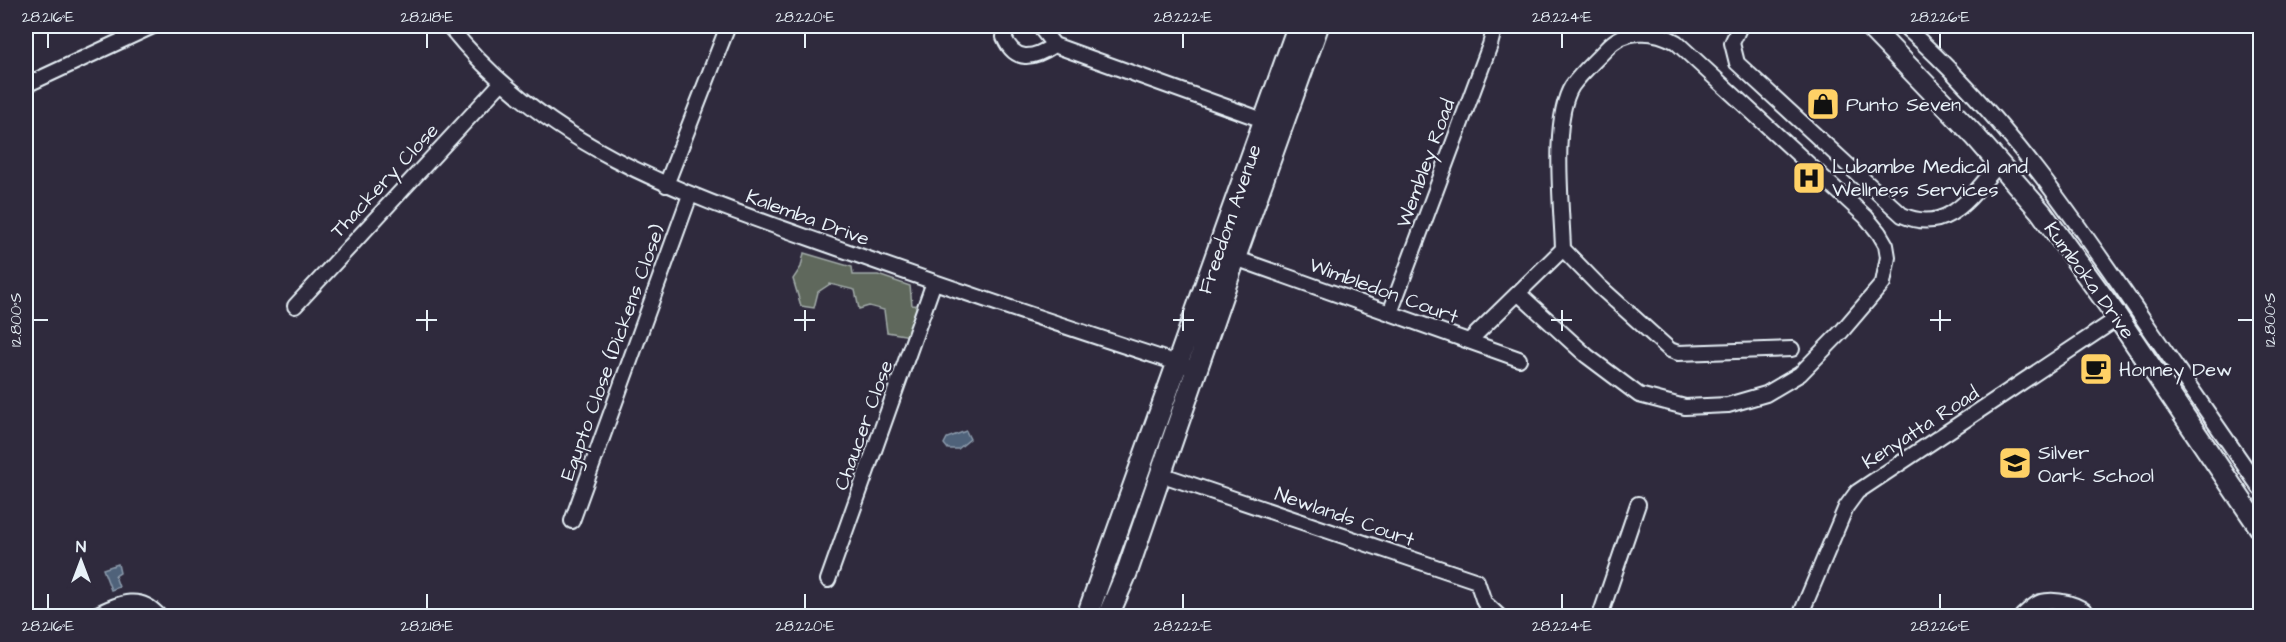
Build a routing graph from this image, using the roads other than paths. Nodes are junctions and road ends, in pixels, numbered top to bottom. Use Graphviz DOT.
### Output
graph roads {
  1 [pos="153,26"];
  2 [pos="449,26"];
  3 [pos="728,26"];
  4 [pos="1008,26"];
  5 [pos="1038,26"];
  6 [pos="1298,26"];
  7 [pos="1309,26"];
  8 [pos="1318,26"];
  9 [pos="1495,26"];
  10 [pos="1740,26"];
  11 [pos="1869,26"];
  12 [pos="1904,26"];
  13 [pos="1054,45"];
  14 [pos="1306,61"];
  15 [pos="501,82"];
  16 [pos="26,85"];
  17 [pos="1263,120"];
  18 [pos="2000,164"];
  19 [pos="666,185"];
  20 [pos="690,195"];
  21 [pos="2061,201"];
  22 [pos="2041,212"];
  23 [pos="1563,249"];
  24 [pos="1235,258"];
  25 [pos="934,282"];
  26 [pos="1519,294"];
  27 [pos="296,306"];
  28 [pos="1390,313"];
  29 [pos="2118,318"];
  30 [pos="1469,341"];
  31 [pos="1792,349"];
  32 [pos="1519,359"];
  33 [pos="1187,366"];
  34 [pos="1160,474"];
  35 [pos="2260,488"];
  36 [pos="1638,504"];
  37 [pos="572,521"];
  38 [pos="2260,528"];
  39 [pos="828,580"];
  40 [pos="93,616"];
  41 [pos="159,616"];
  42 [pos="1087,616"];
  43 [pos="1108,616"];
  44 [pos="1499,616"];
  45 [pos="1600,616"];
  46 [pos="1800,616"];
  47 [pos="2022,616"];
  48 [pos="2090,616"];
  1 -- 16 [label="street"];
  2 -- 15 [label="street, Kalemba Drive"];
  3 -- 19 [label="street"];
  4 -- 13 [label="street"];
  5 -- 13 [label="street"];
  6 -- 17 [label="main road, Freedom Avenue"];
  7 -- 14 [label="main road"];
  8 -- 14 [label="main road, Freedom Avenue"];
  9 -- 28 [label="street, Wembley Road"];
  10 -- 18 [label="street"];
  11 -- 18 [label="main road, Kumboka Drive"];
  12 -- 21 [label="street"];
  13 -- 17 [label="street"];
  14 -- 24 [label="main road, Freedom Avenue"];
  15 -- 19 [label="street, Kalemba Drive"];
  15 -- 27 [label="street, Thackery Close"];
  17 -- 33 [label="main road, Freedom Avenue"];
  18 -- 22 [label="main road, Kumboka Drive"];
  19 -- 20 [label="street, Kalemba Drive"];
  20 -- 25 [label="street, Kalemba Drive"];
  20 -- 37 [label="street, Egupto Close (Dickens Close)"];
  21 -- 22 [label="street"];
  21 -- 35 [label="street"];
  22 -- 29 [label="main road, Kumboka Drive"];
  23 -- 26 [label="street"];
  23 -- 26 [label="street"];
  23 -- 31 [label="street"];
  24 -- 28 [label="street, Wimbledon Court"];
  24 -- 33 [label="main road, Freedom Avenue"];
  25 -- 33 [label="street, Kalemba Drive"];
  25 -- 39 [label="street, Chaucer Close"];
  26 -- 30 [label="street"];
  28 -- 30 [label="street, Wimbledon Court"];
  29 -- 38 [label="main road, Kumboka Drive"];
  29 -- 46 [label="street, Kenyatta Road"];
  30 -- 32 [label="street, Wimbledon Court"];
  33 -- 34 [label="main road, Freedom Avenue"];
  33 -- 42 [label="main road, Freedom Avenue"];
  34 -- 43 [label="main road, Freedom Avenue"];
  34 -- 44 [label="street, Newlands Court"];
  36 -- 45 [label="street"];
  40 -- 41 [label="street"];
  47 -- 48 [label="street"];
}
